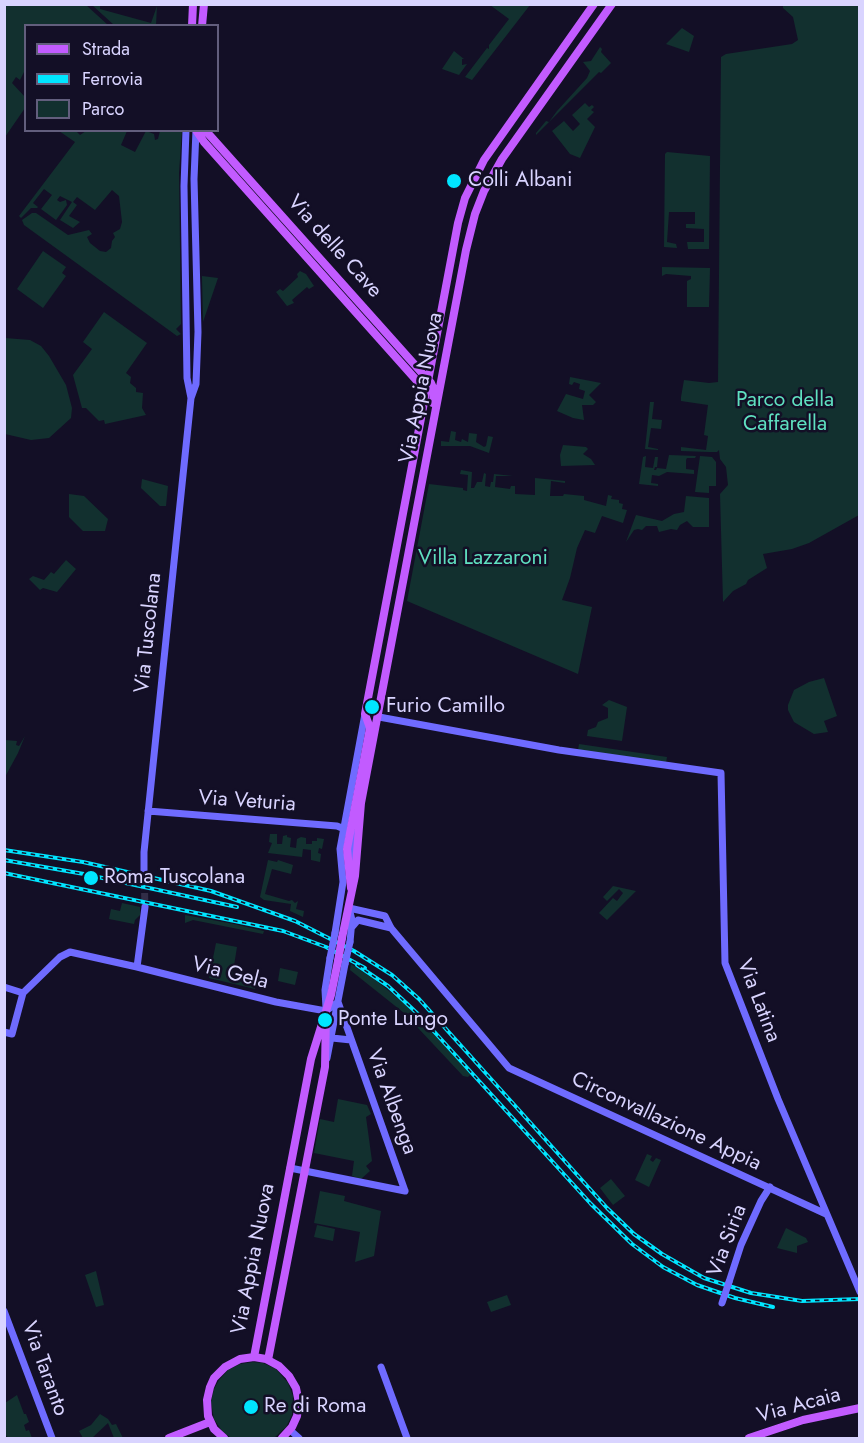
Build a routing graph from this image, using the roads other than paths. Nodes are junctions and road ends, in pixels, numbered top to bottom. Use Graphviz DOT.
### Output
graph roads {
  1 [pos="194,4"];
  2 [pos="204,4"];
  3 [pos="594,4"];
  4 [pos="612,4"];
  5 [pos="192,24"];
  6 [pos="202,24"];
  7 [pos="186,132"];
  8 [pos="196,132"];
  9 [pos="198,132"];
  10 [pos="207,132"];
  11 [pos="275,208"];
  12 [pos="268,214"];
  13 [pos="428,380"];
  14 [pos="426,391"];
  15 [pos="191,398"];
  16 [pos="431,437"];
  17 [pos="379,717"];
  18 [pos="148,811"];
  19 [pos="354,816"];
  20 [pos="347,829"];
  21 [pos="144,872"];
  22 [pos="351,889"];
  23 [pos="146,907"];
  24 [pos="349,908"];
  25 [pos="352,927"];
  26 [pos="391,927"];
  27 [pos="342,938"];
  28 [pos="139,950"];
  29 [pos="338,961"];
  30 [pos="120,963"];
  31 [pos="137,967"];
  32 [pos="4,987"];
  33 [pos="23,993"];
  34 [pos="338,1002"];
  35 [pos="326,1011"];
  36 [pos="4,1032"];
  37 [pos="329,1039"];
  38 [pos="351,1040"];
  39 [pos="290,1168"];
  40 [pos="305,1172"];
  41 [pos="770,1187"];
  42 [pos="826,1214"];
  43 [pos="859,1292"];
  44 [pos="721,1306"];
  45 [pos="4,1311"];
  46 [pos="254,1357"];
  47 [pos="268,1360"];
  48 [pos="381,1367"];
  49 [pos="860,1408"];
  50 [pos="210,1422"];
  51 [pos="286,1436"];
  52 [pos="52,1438"];
  53 [pos="170,1438"];
  54 [pos="224,1438"];
  55 [pos="299,1438"];
  56 [pos="407,1438"];
  57 [pos="749,1438"];
  1 -- 5 [label="main road"];
  2 -- 6 [label="main road"];
  3 -- 13 [label="main road, Via Appia Nuova"];
  4 -- 16 [label="main road, Via Appia Nuova"];
  7 -- 15 [label="street, Via Tuscolana"];
  8 -- 15 [label="street, Via Tuscolana"];
  9 -- 12 [label="main road, Via delle Cave"];
  10 -- 11 [label="main road, Via delle Cave"];
  11 -- 12 [label="main road"];
  11 -- 13 [label="main road, Via delle Cave"];
  12 -- 14 [label="main road, Via delle Cave"];
  13 -- 14 [label="main road, Via Appia Nuova"];
  13 -- 16 [label="main road"];
  14 -- 19 [label="main road, Via Appia Nuova"];
  15 -- 18 [label="street, Via Tuscolana"];
  16 -- 17 [label="main road, Via Appia Nuova"];
  17 -- 19 [label="main road, Via Appia Nuova"];
  17 -- 42 [label="street, Via Latina"];
  18 -- 20 [label="street, Via Veturia"];
  18 -- 21 [label="street, Via Tuscolana"];
  19 -- 20 [label="main road, Via Appia Nuova"];
  19 -- 22 [label="main road"];
  20 -- 22 [label="main road, Via Appia Nuova"];
  20 -- 27 [label="street"];
  22 -- 24 [label="main road"];
  23 -- 28 [label="street"];
  24 -- 25 [label="street"];
  24 -- 26 [label="street"];
  24 -- 27 [label="main road"];
  25 -- 26 [label="street"];
  25 -- 27 [label="street"];
  26 -- 41 [label="street, Circonvallazione Appia"];
  27 -- 29 [label="main road, bridge"];
  28 -- 30 [label="street"];
  28 -- 31 [label="street"];
  29 -- 34 [label="street"];
  29 -- 35 [label="main road"];
  29 -- 35 [label="street"];
  30 -- 31 [label="street, Via Gela"];
  30 -- 33 [label="street, Via Gela"];
  31 -- 35 [label="street, Via Gela"];
  32 -- 33 [label="street"];
  33 -- 36 [label="street"];
  34 -- 35 [label="street"];
  34 -- 37 [label="street"];
  34 -- 38 [label="street, Via Albenga"];
  35 -- 37 [label="main road, Via Appia Nuova"];
  35 -- 39 [label="main road, Via Appia Nuova"];
  37 -- 38 [label="street"];
  37 -- 40 [label="main road, Via Appia Nuova"];
  38 -- 40 [label="street, Via Albenga"];
  39 -- 40 [label="street, Via Appia Nuova"];
  39 -- 46 [label="main road, Via Appia Nuova"];
  40 -- 47 [label="main road, Via Appia Nuova"];
  41 -- 42 [label="street, Circonvallazione Appia"];
  41 -- 44 [label="street, Via Siria, bridge"];
  42 -- 43 [label="street"];
  45 -- 52 [label="street, Via Taranto"];
  46 -- 47 [label="main road"];
  46 -- 50 [label="main road"];
  47 -- 51 [label="main road"];
  48 -- 56 [label="street"];
  49 -- 57 [label="main road, Via Acaia"];
  50 -- 53 [label="main road"];
  50 -- 54 [label="main road"];
  51 -- 55 [label="street"];
}
